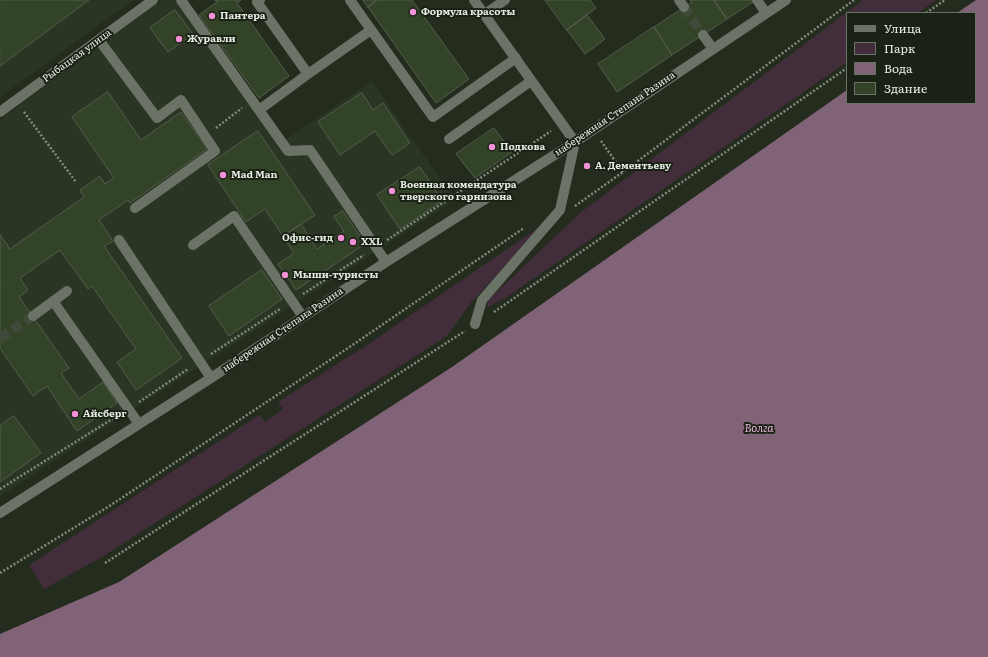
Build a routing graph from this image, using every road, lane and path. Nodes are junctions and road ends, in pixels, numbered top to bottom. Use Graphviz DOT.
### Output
graph roads {
  1 [pos="153,0"];
  2 [pos="181,0"];
  3 [pos="260,0"];
  4 [pos="350,0"];
  5 [pos="474,0"];
  6 [pos="505,0"];
  7 [pos="757,0"];
  8 [pos="786,0"];
  9 [pos="854,0"];
  10 [pos="945,0"];
  11 [pos="927,12"];
  12 [pos="766,13"];
  13 [pos="484,14"];
  14 [pos="371,30"];
  15 [pos="703,35"];
  16 [pos="99,40"];
  17 [pos="713,49"];
  18 [pos="516,58"];
  19 [pos="308,74"];
  20 [pos="531,81"];
  21 [pos="16,100"];
  22 [pos="252,101"];
  23 [pos="259,110"];
  24 [pos="0,112"];
  25 [pos="592,130"];
  26 [pos="204,135"];
  27 [pos="449,139"];
  28 [pos="575,142"];
  29 [pos="624,172"];
  30 [pos="76,182"];
  31 [pos="577,205"];
  32 [pos="135,208"];
  33 [pos="525,227"];
  34 [pos="119,240"];
  35 [pos="193,245"];
  36 [pos="386,262"];
  37 [pos="67,292"];
  38 [pos="53,301"];
  39 [pos="32,316"];
  40 [pos="303,317"];
  41 [pos="475,324"];
  42 [pos="211,378"];
  43 [pos="139,424"];
  44 [pos="0,513"];
  45 [pos="0,573"];
  1 -- 16 [label="street, Рыбацкая улица"];
  2 -- 22 [label="street"];
  3 -- 19 [label="street"];
  4 -- 14 [label="street"];
  5 -- 13 [label="street"];
  6 -- 13 [label="street"];
  7 -- 12 [label="street"];
  8 -- 12 [label="street, набережная Степана Разина"];
  9 -- 29 [label="path"];
  10 -- 11 [label="path"];
  12 -- 17 [label="street, набережная Степана Разина"];
  13 -- 18 [label="street"];
  14 -- 18 [label="street"];
  14 -- 19 [label="street"];
  15 -- 17 [label="street"];
  16 -- 21 [label="street, Рыбацкая улица"];
  16 -- 26 [label="street"];
  17 -- 25 [label="street, набережная Степана Разина"];
  18 -- 20 [label="street"];
  19 -- 23 [label="street"];
  20 -- 27 [label="street"];
  20 -- 28 [label="street"];
  21 -- 24 [label="street, Рыбацкая улица"];
  21 -- 30 [label="path"];
  22 -- 23 [label="street"];
  22 -- 26 [label="path"];
  23 -- 36 [label="street"];
  25 -- 28 [label="street, набережная Степана Разина"];
  25 -- 29 [label="path"];
  26 -- 32 [label="street"];
  28 -- 36 [label="street, набережная Степана Разина"];
  28 -- 41 [label="street"];
  29 -- 31 [label="path"];
  33 -- 45 [label="path"];
  34 -- 42 [label="street"];
  35 -- 40 [label="street"];
  36 -- 40 [label="street, набережная Степана Разина"];
  37 -- 38 [label="street"];
  38 -- 39 [label="street"];
  38 -- 43 [label="street"];
  40 -- 42 [label="street, набережная Степана Разина"];
  42 -- 43 [label="street, набережная Степана Разина"];
  43 -- 44 [label="street, набережная Степана Разина"];
}
